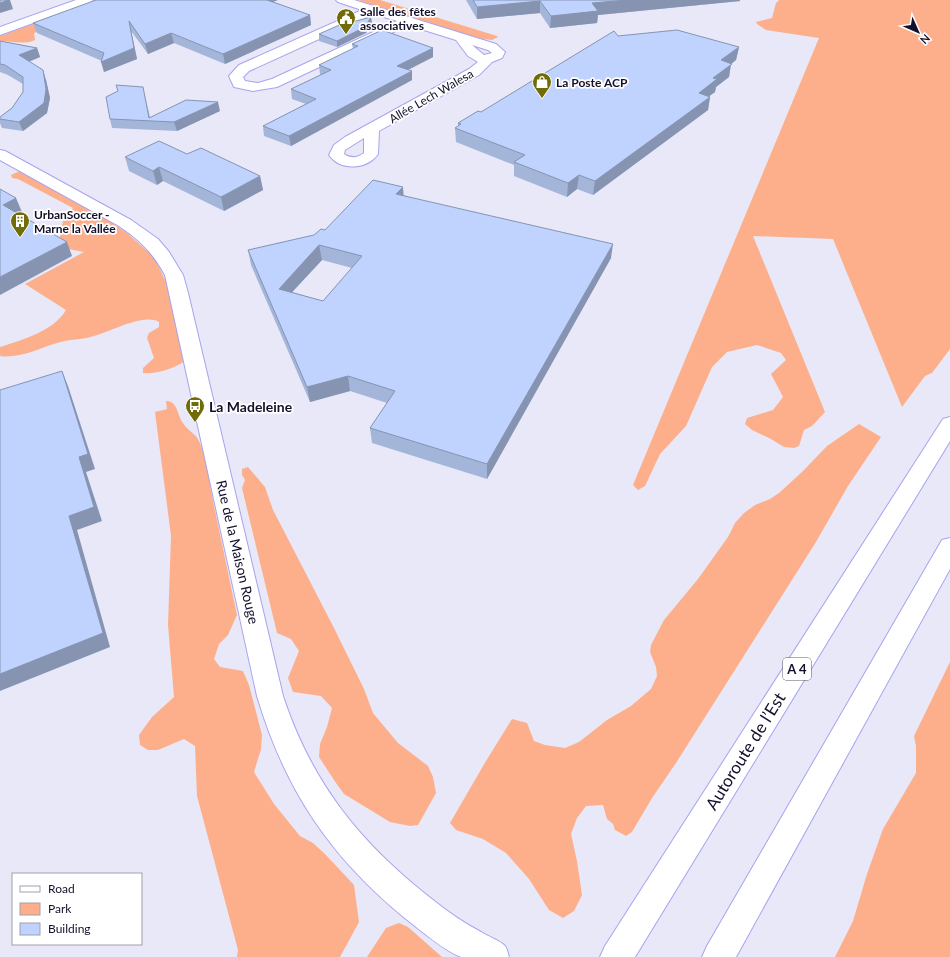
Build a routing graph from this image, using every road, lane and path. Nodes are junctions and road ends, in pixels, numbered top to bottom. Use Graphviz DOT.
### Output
graph roads {
  1 [pos="72,0"];
  2 [pos="87,0"];
  3 [pos="342,0"];
  4 [pos="372,10"];
  5 [pos="406,21"];
  6 [pos="0,26"];
  7 [pos="0,32"];
  8 [pos="372,130"];
  9 [pos="0,154"];
  10 [pos="950,424"];
  11 [pos="950,547"];
  12 [pos="493,957"];
  13 [pos="616,957"];
  14 [pos="718,957"];
  1 -- 6 [label="main road"];
  2 -- 7 [label="main road"];
  3 -- 4 [label="main road, Allée Lech Walesa"];
  4 -- 5 [label="main road, Allée Lech Walesa"];
  4 -- 5 [label="main road"];
  5 -- 8 [label="main road, Allée Lech Walesa"];
  9 -- 12 [label="main road, Rue de la Maison Rouge"];
  10 -- 13 [label="main road, Autoroute de l’Est / A 4"];
  11 -- 14 [label="main road"];
}
